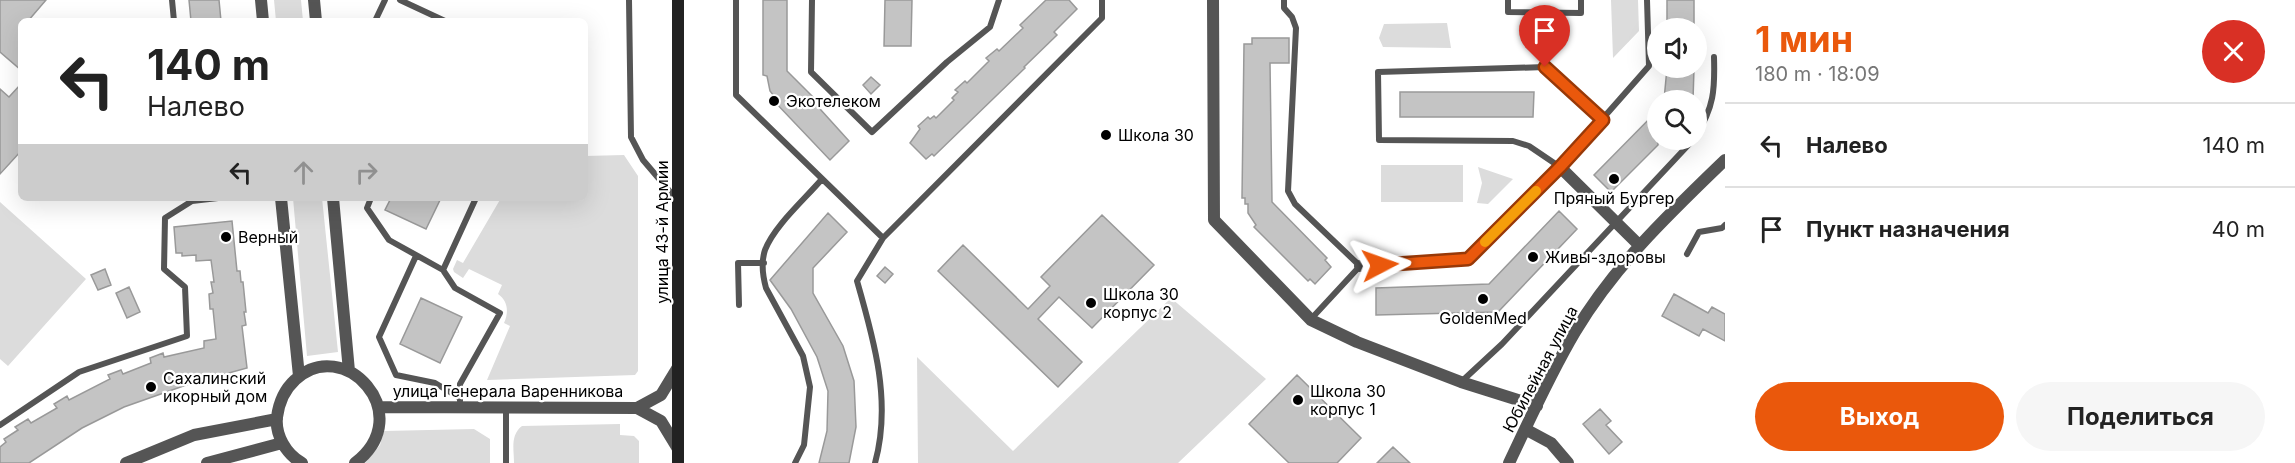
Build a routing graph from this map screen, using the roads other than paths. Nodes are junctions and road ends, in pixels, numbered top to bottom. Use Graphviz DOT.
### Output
graph roads {
  1 [pos="172,0"];
  2 [pos="261,0"];
  3 [pos="314,0"];
  4 [pos="385,0"];
  5 [pos="400,0"];
  6 [pos="629,0"];
  7 [pos="678,0"];
  8 [pos="736,0"];
  9 [pos="812,0"];
  10 [pos="999,0"];
  11 [pos="1102,0"];
  12 [pos="1213,0"];
  13 [pos="1284,0"];
  14 [pos="1508,0"];
  15 [pos="1581,0"];
  16 [pos="1647,0"];
  17 [pos="174,18"];
  18 [pos="263,18"];
  19 [pos="316,18"];
  20 [pos="376,18"];
  21 [pos="439,18"];
  22 [pos="1714,57"];
  23 [pos="1707,116"];
  24 [pos="1603,120"];
  25 [pos="1683,150"];
  26 [pos="1725,160"];
  27 [pos="1560,167"];
  28 [pos="822,179"];
  29 [pos="190,201"];
  30 [pos="281,201"];
  31 [pos="333,201"];
  32 [pos="370,201"];
  33 [pos="475,201"];
  34 [pos="678,202"];
  35 [pos="1614,221"];
  36 [pos="1725,225"];
  37 [pos="883,238"];
  38 [pos="1639,245"];
  39 [pos="1688,254"];
  40 [pos="416,256"];
  41 [pos="764,263"];
  42 [pos="1360,266"];
  43 [pos="443,270"];
  44 [pos="739,306"];
  45 [pos="1311,320"];
  46 [pos="678,367"];
  47 [pos="349,372"];
  48 [pos="299,376"];
  49 [pos="1461,382"];
  50 [pos="459,403"];
  51 [pos="1537,406"];
  52 [pos="379,407"];
  53 [pos="506,408"];
  54 [pos="637,408"];
  55 [pos="277,419"];
  56 [pos="0,425"];
  57 [pos="1526,429"];
  58 [pos="282,442"];
  59 [pos="678,449"];
  60 [pos="126,463"];
  61 [pos="207,463"];
  62 [pos="302,463"];
  63 [pos="355,463"];
  64 [pos="506,463"];
  65 [pos="678,463"];
  66 [pos="795,463"];
  67 [pos="875,463"];
  68 [pos="1509,463"];
  69 [pos="1568,463"];
  1 -- 17 [label="lane"];
  2 -- 18 [label="street"];
  3 -- 19 [label="street"];
  4 -- 20 [label="lane"];
  5 -- 21 [label="lane"];
  6 -- 34 [label="lane"];
  7 -- 34 [label="main road, улица 43-й Армии"];
  8 -- 28 [label="lane"];
  9 -- 10 [label="lane"];
  11 -- 37 [label="lane"];
  12 -- 45 [label="street"];
  13 -- 42 [label="lane"];
  14 -- 15 [label="lane"];
  16 -- 24 [label="lane"];
  22 -- 23 [label="lane"];
  24 -- 27 [label="lane"];
  24 -- 27 [label="lane"];
  25 -- 35 [label="lane"];
  26 -- 38 [label="street, Юбилейная улица"];
  27 -- 35 [label="street"];
  27 -- 42 [label="street"];
  28 -- 37 [label="lane"];
  28 -- 41 [label="lane"];
  29 -- 56 [label="lane"];
  30 -- 48 [label="street"];
  31 -- 47 [label="street"];
  32 -- 40 [label="lane"];
  33 -- 43 [label="lane"];
  34 -- 46 [label="main road, улица 43-й Армии"];
  35 -- 38 [label="street"];
  35 -- 49 [label="lane"];
  36 -- 39 [label="lane"];
  37 -- 67 [label="lane"];
  38 -- 51 [label="street, Юбилейная улица"];
  40 -- 43 [label="lane"];
  40 -- 50 [label="lane"];
  41 -- 44 [label="lane"];
  41 -- 66 [label="lane"];
  42 -- 45 [label="lane"];
  43 -- 50 [label="lane"];
  45 -- 49 [label="street"];
  46 -- 54 [label="street, улица Генерала Варенникова"];
  46 -- 59 [label="main road, улица 43-й Армии"];
  47 -- 48 [label="street"];
  47 -- 52 [label="street"];
  48 -- 55 [label="street"];
  49 -- 51 [label="street"];
  50 -- 52 [label="street, улица Генерала Варенникова"];
  50 -- 53 [label="street, улица Генерала Варенникова"];
  51 -- 57 [label="street, Юбилейная улица"];
  52 -- 63 [label="street"];
  53 -- 54 [label="street, улица Генерала Варенникова"];
  53 -- 64 [label="lane"];
  54 -- 59 [label="street, улица Генерала Варенникова"];
  55 -- 58 [label="street"];
  55 -- 60 [label="street"];
  57 -- 68 [label="street, Юбилейная улица"];
  57 -- 69 [label="street"];
  58 -- 61 [label="street"];
  58 -- 62 [label="street"];
  59 -- 65 [label="main road, улица 43-й Армии"];
}
